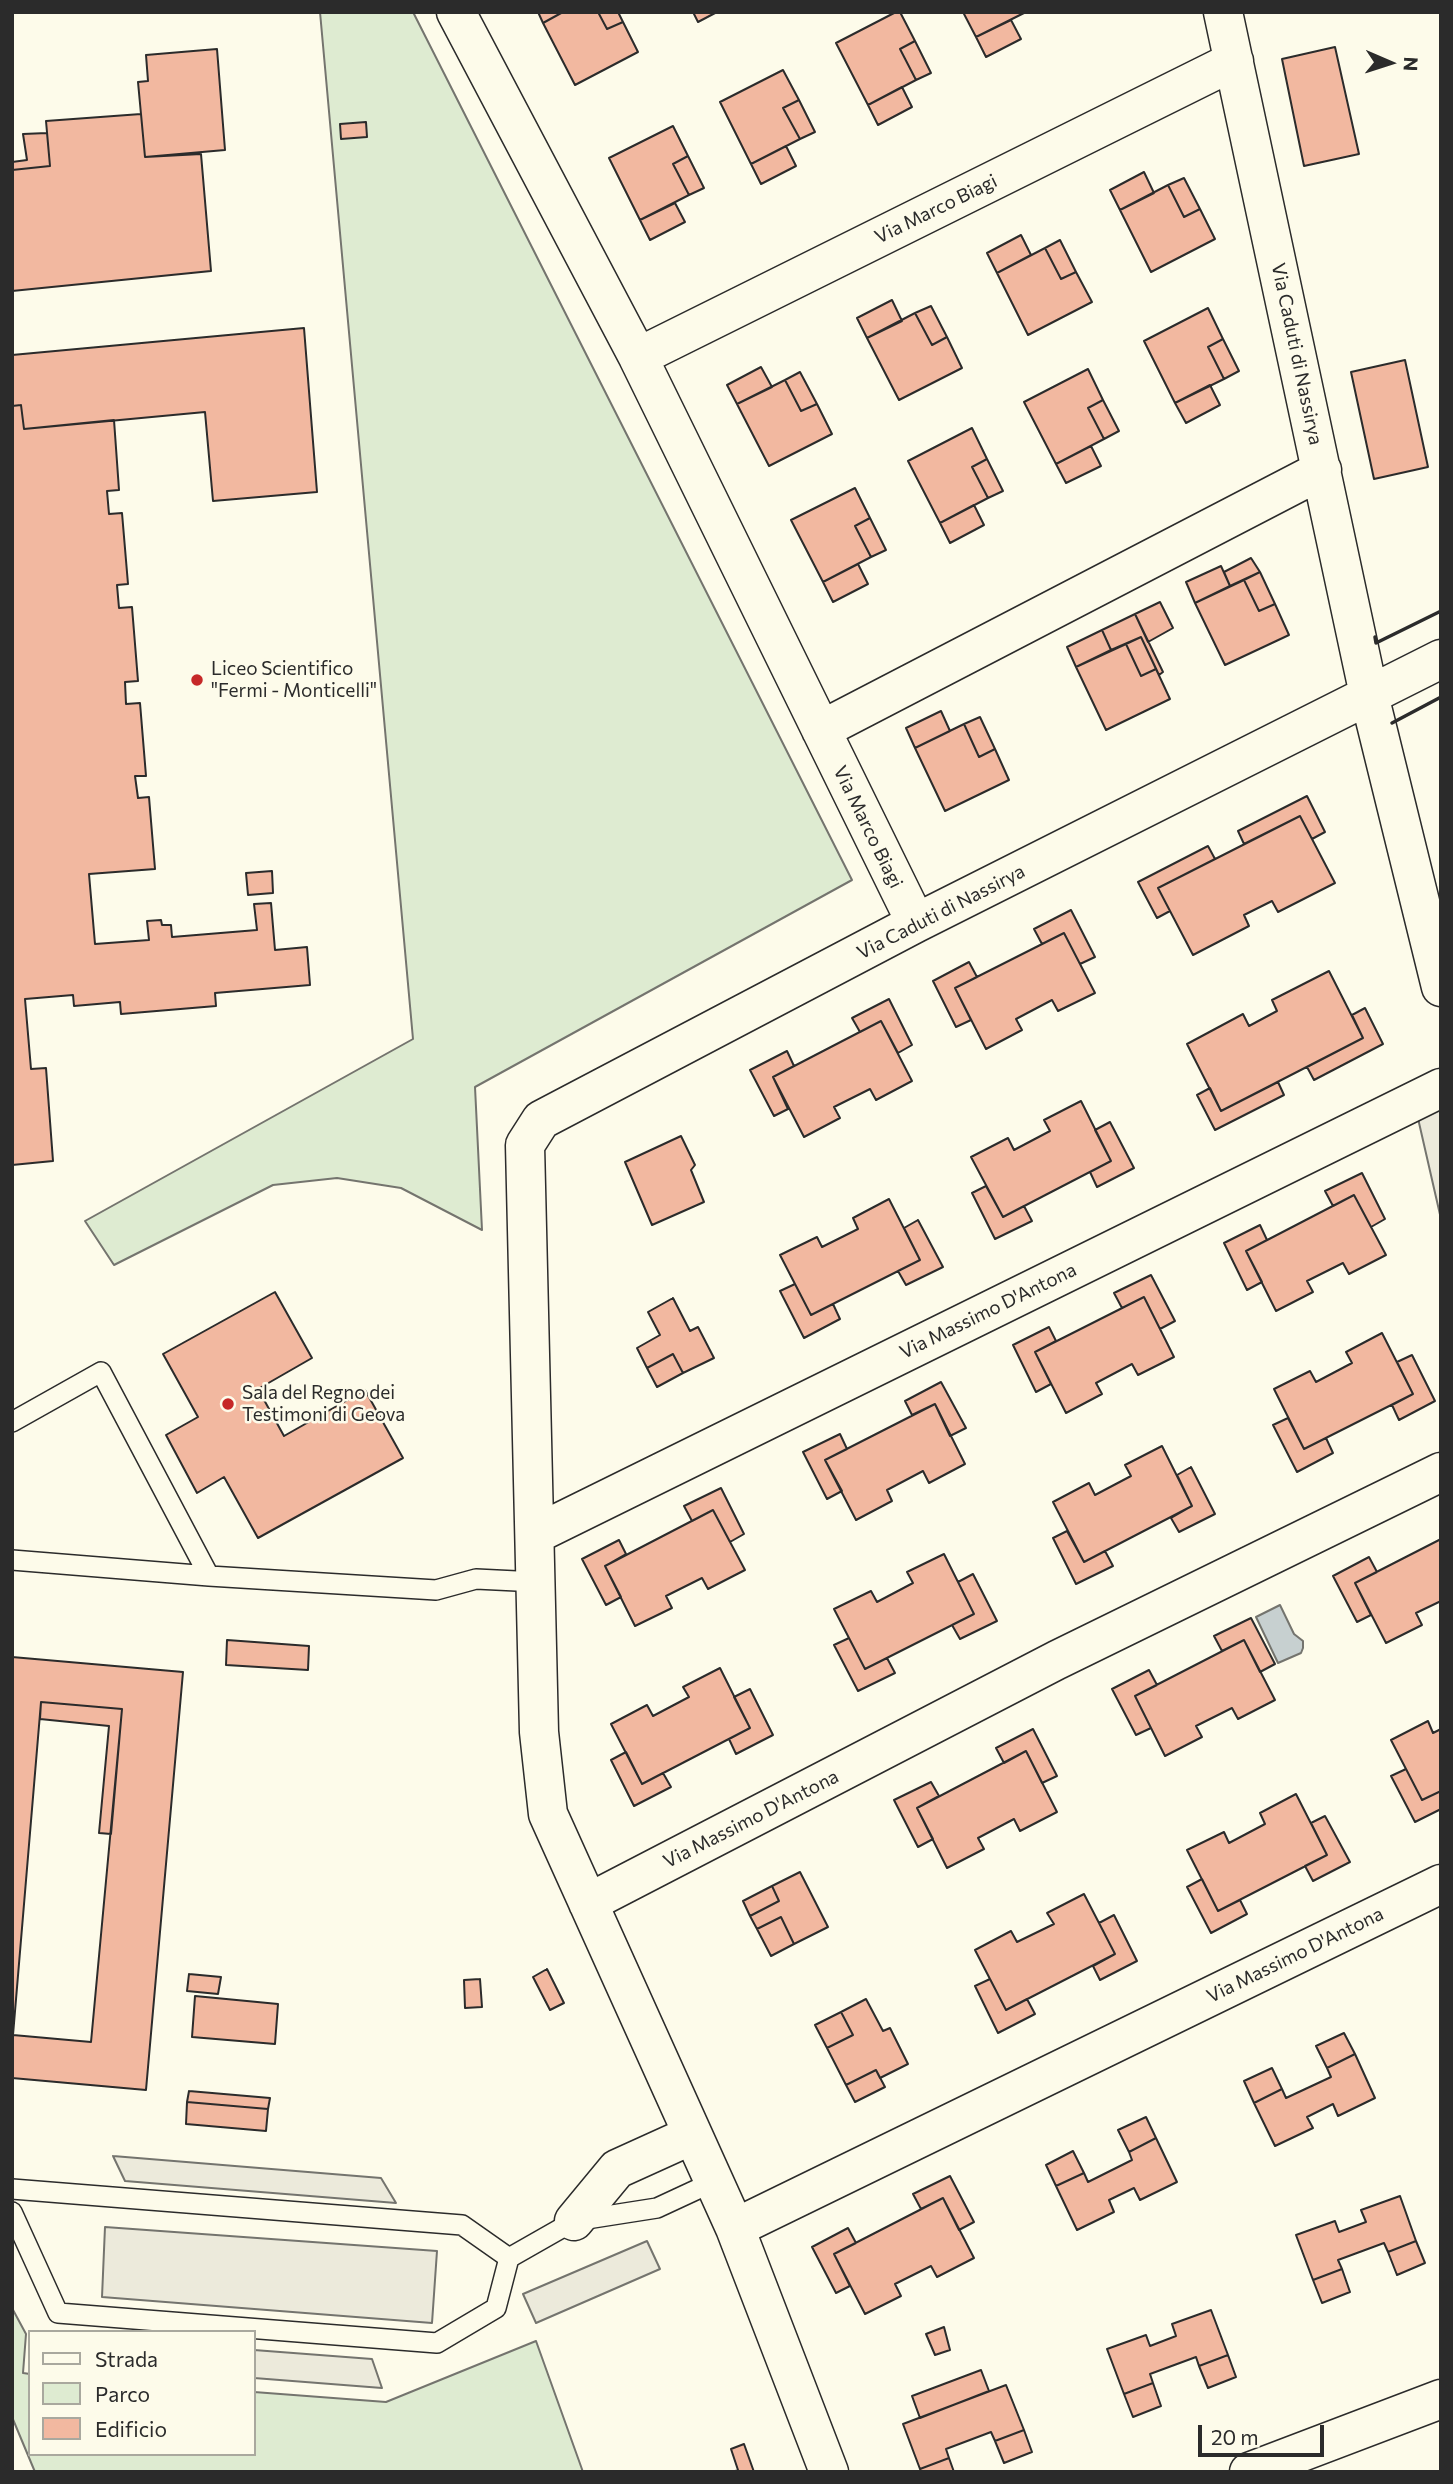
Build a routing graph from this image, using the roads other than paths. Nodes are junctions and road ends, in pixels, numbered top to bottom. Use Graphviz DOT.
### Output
graph roads {
  1 [pos="456,12"];
  2 [pos="1223,12"];
  3 [pos="1234,61"];
  4 [pos="638,357"];
  5 [pos="1322,470"];
  6 [pos="1441,659"];
  7 [pos="1369,695"];
  8 [pos="821,730"];
  9 [pos="916,923"];
  10 [pos="1441,987"];
  11 [pos="1441,1088"];
  12 [pos="12,1422"];
  13 [pos="1441,1472"];
  14 [pos="536,1534"];
  15 [pos="12,1560"];
  16 [pos="209,1576"];
  17 [pos="537,1582"];
  18 [pos="1441,1884"];
  19 [pos="588,1903"];
  20 [pos="692,2135"];
  21 [pos="713,2182"];
  22 [pos="12,2189"];
  23 [pos="12,2212"];
  24 [pos="574,2221"];
  25 [pos="735,2228"];
  26 [pos="509,2258"];
  27 [pos="1441,2399"];
  28 [pos="829,2472"];
  29 [pos="1249,2472"];
  1 -- 4 [label="street, Via Marco Biagi"];
  2 -- 3 [label="street, Via Caduti di Nassirya"];
  3 -- 4 [label="street, Via Marco Biagi"];
  3 -- 5 [label="street, Via Caduti di Nassirya"];
  4 -- 8 [label="street, Via Marco Biagi"];
  5 -- 7 [label="street, Via Caduti di Nassirya"];
  5 -- 8 [label="street"];
  6 -- 7 [label="street, Via Caduti di Nassirya"];
  7 -- 9 [label="street, Via Caduti di Nassirya"];
  7 -- 10 [label="street, Via Caduti di Nassirya"];
  8 -- 9 [label="street, Via Marco Biagi"];
  9 -- 14 [label="street, Via Caduti di Nassirya"];
  11 -- 14 [label="street, Via Massimo D'Antona"];
  12 -- 16 [label="lane"];
  13 -- 19 [label="street, Via Massimo D'Antona"];
  14 -- 17 [label="street"];
  15 -- 16 [label="lane"];
  16 -- 17 [label="lane"];
  17 -- 19 [label="street"];
  18 -- 25 [label="street, Via Massimo D'Antona"];
  19 -- 20 [label="street"];
  20 -- 21 [label="street"];
  20 -- 24 [label="street"];
  21 -- 24 [label="lane"];
  21 -- 25 [label="street"];
  22 -- 26 [label="lane"];
  23 -- 26 [label="lane"];
  24 -- 26 [label="lane"];
  25 -- 28 [label="street"];
  27 -- 29 [label="street"];
}
